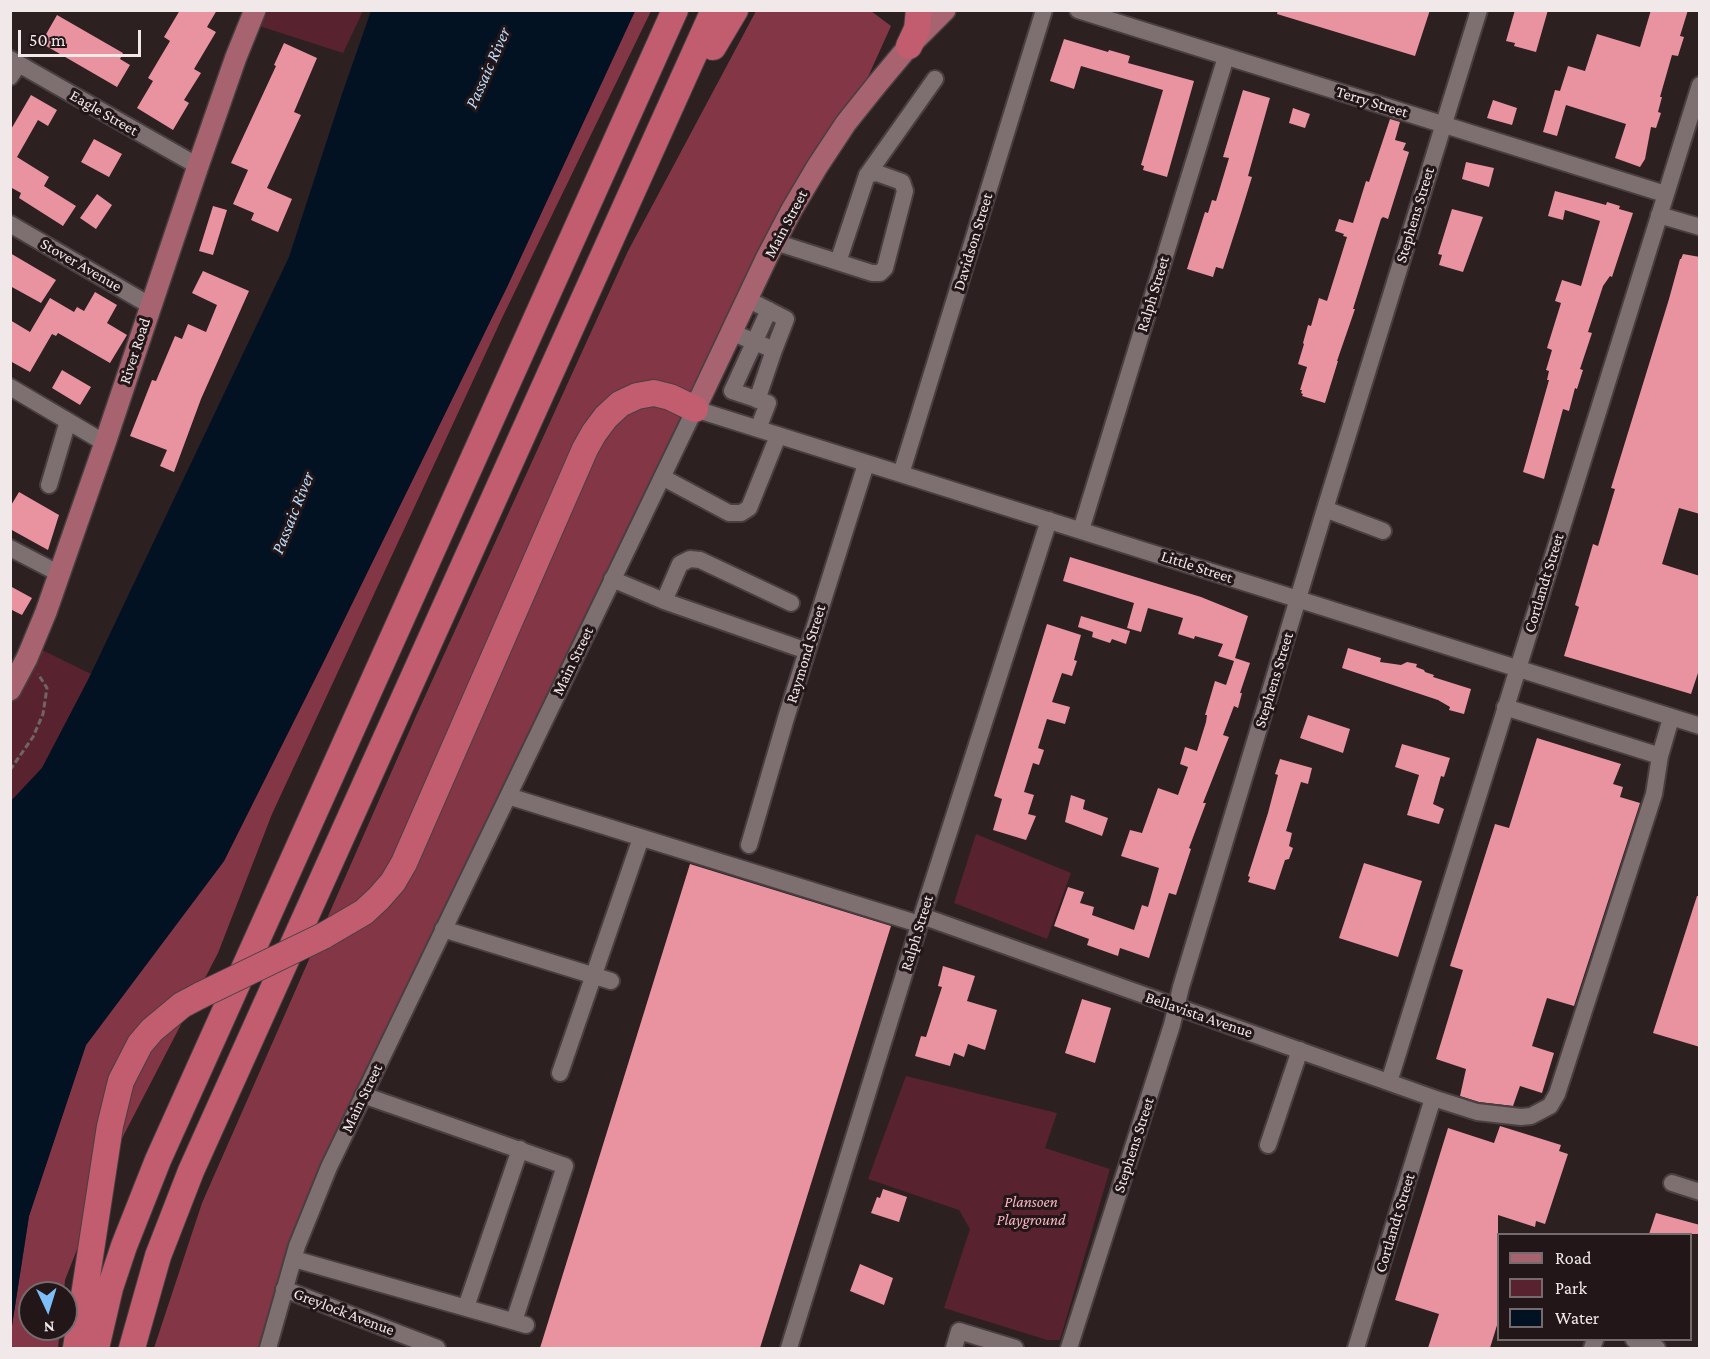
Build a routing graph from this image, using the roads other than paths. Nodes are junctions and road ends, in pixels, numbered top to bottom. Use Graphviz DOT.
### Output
graph roads {
  1 [pos="255,10"];
  2 [pos="675,10"];
  3 [pos="714,10"];
  4 [pos="735,10"];
  5 [pos="919,10"];
  6 [pos="945,10"];
  7 [pos="1044,10"];
  8 [pos="1078,10"];
  9 [pos="1479,10"];
  10 [pos="909,46"];
  11 [pos="1226,57"];
  12 [pos="13,66"];
  13 [pos="934,79"];
  14 [pos="1700,85"];
  15 [pos="1443,124"];
  16 [pos="198,166"];
  17 [pos="867,175"];
  18 [pos="1665,194"];
  19 [pos="1659,215"];
  20 [pos="10,224"];
  21 [pos="1700,227"];
  22 [pos="775,242"];
  23 [pos="838,262"];
  24 [pos="747,300"];
  25 [pos="151,306"];
  26 [pos="769,310"];
  27 [pos="731,332"];
  28 [pos="565,342"];
  29 [pos="753,342"];
  30 [pos="774,350"];
  31 [pos="708,381"];
  32 [pos="10,387"];
  33 [pos="736,392"];
  34 [pos="757,400"];
  35 [pos="694,409"];
  36 [pos="729,420"];
  37 [pos="68,421"];
  38 [pos="758,429"];
  39 [pos="778,436"];
  40 [pos="105,443"];
  41 [pos="866,464"];
  42 [pos="901,474"];
  43 [pos="662,477"];
  44 [pos="49,485"];
  45 [pos="1326,509"];
  46 [pos="1049,520"];
  47 [pos="1081,530"];
  48 [pos="1383,531"];
  49 [pos="10,548"];
  50 [pos="58,573"];
  51 [pos="612,579"];
  52 [pos="1299,599"];
  53 [pos="664,601"];
  54 [pos="791,603"];
  55 [pos="800,648"];
  56 [pos="1517,668"];
  57 [pos="10,690"];
  58 [pos="1505,707"];
  59 [pos="1671,718"];
  60 [pos="1700,726"];
  61 [pos="1660,756"];
  62 [pos="508,796"];
  63 [pos="642,838"];
  64 [pos="749,845"];
  65 [pos="920,920"];
  66 [pos="443,929"];
  67 [pos="592,976"];
  68 [pos="611,981"];
  69 [pos="1176,1007"];
  70 [pos="1300,1050"];
  71 [pos="560,1072"];
  72 [pos="1389,1082"];
  73 [pos="363,1095"];
  74 [pos="1433,1098"];
  75 [pos="1268,1145"];
  76 [pos="520,1149"];
  77 [pos="1672,1183"];
  78 [pos="1700,1192"];
  79 [pos="294,1259"];
  80 [pos="284,1289"];
  81 [pos="466,1307"];
  82 [pos="1636,1342"];
  83 [pos="76,1348"];
  84 [pos="96,1348"];
  85 [pos="132,1348"];
  86 [pos="268,1348"];
  87 [pos="437,1348"];
  88 [pos="789,1348"];
  89 [pos="954,1348"];
  90 [pos="1015,1348"];
  91 [pos="1069,1348"];
  92 [pos="1356,1348"];
  93 [pos="1657,1348"];
  1 -- 16 [label="main road, River Road"];
  2 -- 84 [label="highway"];
  3 -- 28 [label="highway"];
  4 -- 28 [label="highway"];
  5 -- 10 [label="highway"];
  6 -- 10 [label="main road, Main Street"];
  7 -- 42 [label="street, Davidson Street"];
  8 -- 11 [label="street, Terry Street"];
  9 -- 15 [label="street, Stephens Street"];
  10 -- 22 [label="main road, Main Street"];
  11 -- 15 [label="street, Terry Street"];
  11 -- 47 [label="street, Ralph Street"];
  12 -- 16 [label="street, Eagle Street"];
  13 -- 17 [label="street"];
  14 -- 18 [label="street, Cortlandt Street"];
  15 -- 18 [label="street, Terry Street"];
  15 -- 45 [label="street, Stephens Street"];
  16 -- 25 [label="main road, River Road"];
  17 -- 23 [label="street"];
  17 -- 23 [label="street"];
  18 -- 19 [label="street, Cortlandt Street"];
  19 -- 21 [label="street"];
  19 -- 56 [label="street, Cortlandt Street"];
  20 -- 25 [label="street, Stover Avenue"];
  22 -- 23 [label="street"];
  22 -- 24 [label="main road, Main Street"];
  24 -- 26 [label="street"];
  24 -- 27 [label="main road, Main Street"];
  25 -- 40 [label="main road, River Road"];
  26 -- 29 [label="street"];
  26 -- 30 [label="street"];
  27 -- 29 [label="street"];
  27 -- 31 [label="main road, Main Street"];
  28 -- 85 [label="highway"];
  29 -- 30 [label="street"];
  29 -- 33 [label="street"];
  30 -- 34 [label="street"];
  31 -- 33 [label="street"];
  31 -- 35 [label="main road, Main Street"];
  32 -- 37 [label="street"];
  33 -- 34 [label="street"];
  33 -- 36 [label="street"];
  34 -- 38 [label="street"];
  35 -- 36 [label="street, Little Street"];
  35 -- 43 [label="street, Main Street"];
  35 -- 83 [label="highway, bridge"];
  36 -- 38 [label="street, Little Street"];
  37 -- 40 [label="street"];
  37 -- 44 [label="street"];
  38 -- 39 [label="street, Little Street"];
  39 -- 41 [label="street, Little Street"];
  39 -- 43 [label="street"];
  40 -- 50 [label="main road, River Road"];
  41 -- 42 [label="street, Little Street"];
  41 -- 55 [label="street, Raymond Street"];
  42 -- 46 [label="street, Little Street"];
  43 -- 51 [label="street, Main Street"];
  45 -- 48 [label="street"];
  45 -- 52 [label="street, Stephens Street"];
  46 -- 47 [label="street, Little Street"];
  46 -- 65 [label="street, Ralph Street"];
  47 -- 52 [label="street, Little Street"];
  49 -- 50 [label="street"];
  50 -- 57 [label="main road, River Road"];
  51 -- 53 [label="street"];
  51 -- 62 [label="street, Main Street"];
  52 -- 56 [label="street, Little Street"];
  52 -- 69 [label="street, Stephens Street"];
  53 -- 54 [label="street"];
  53 -- 55 [label="street"];
  55 -- 64 [label="street, Raymond Street"];
  56 -- 58 [label="street, Cortlandt Street"];
  56 -- 59 [label="street, Little Street"];
  58 -- 61 [label="street"];
  58 -- 72 [label="street, Cortlandt Street"];
  59 -- 60 [label="street, Little Street"];
  59 -- 61 [label="street, Bellavista Avenue"];
  61 -- 74 [label="street, Bellavista Avenue"];
  62 -- 63 [label="street, Bellavista Avenue"];
  62 -- 66 [label="street, Main Street"];
  63 -- 65 [label="street, Bellavista Avenue"];
  63 -- 67 [label="street"];
  65 -- 69 [label="street, Bellavista Avenue"];
  65 -- 88 [label="street, Ralph Street"];
  66 -- 67 [label="street"];
  66 -- 73 [label="street, Main Street"];
  67 -- 68 [label="street"];
  67 -- 71 [label="street"];
  69 -- 70 [label="street, Bellavista Avenue"];
  69 -- 91 [label="street, Stephens Street"];
  70 -- 72 [label="street, Bellavista Avenue"];
  70 -- 75 [label="street"];
  72 -- 74 [label="street, Bellavista Avenue"];
  73 -- 76 [label="street"];
  73 -- 79 [label="street, Main Street"];
  74 -- 92 [label="street, Cortlandt Street"];
  76 -- 81 [label="street"];
  76 -- 81 [label="street"];
  77 -- 78 [label="street"];
  79 -- 80 [label="street, Main Street"];
  79 -- 81 [label="street"];
  80 -- 86 [label="street, Main Street"];
  80 -- 87 [label="street, Greylock Avenue"];
  82 -- 93 [label="street"];
  89 -- 90 [label="street"];
}
